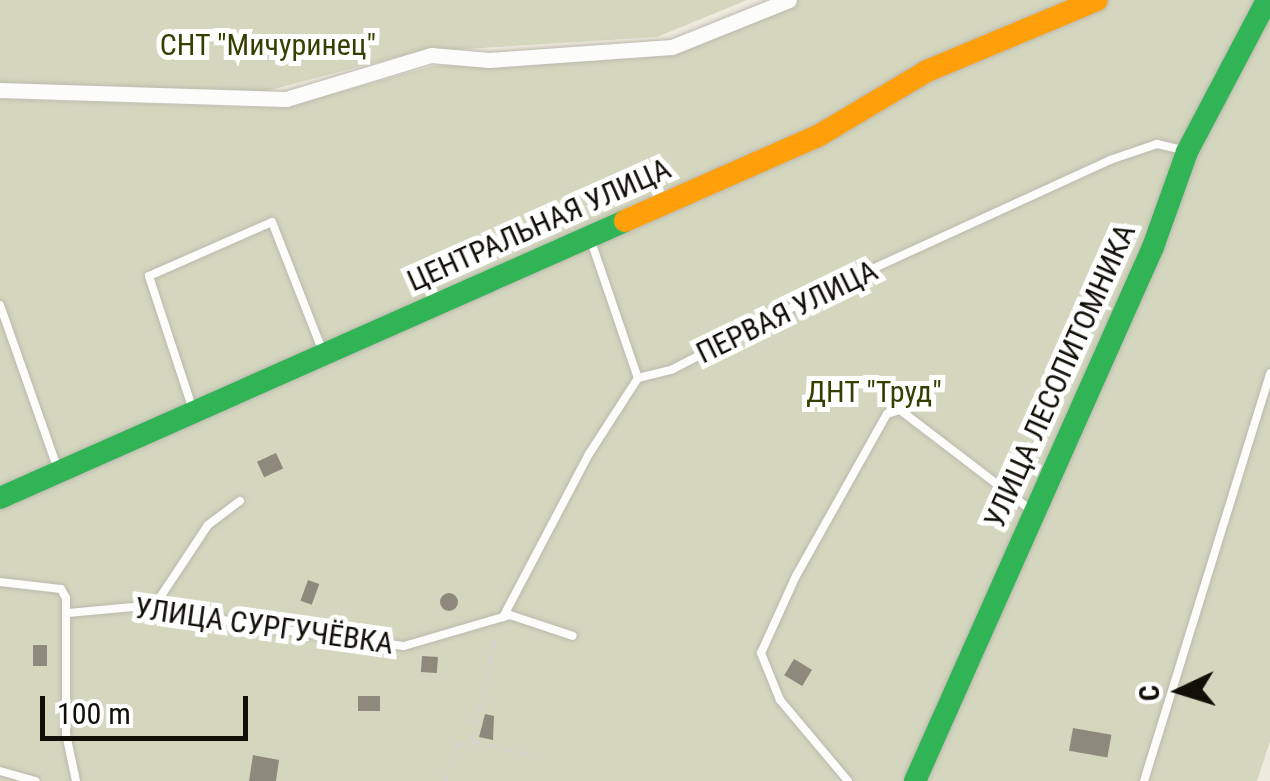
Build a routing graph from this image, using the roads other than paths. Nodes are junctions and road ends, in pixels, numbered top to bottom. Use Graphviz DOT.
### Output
graph roads {
  1 [pos="789,0"];
  2 [pos="1097,0"];
  3 [pos="1267,0"];
  4 [pos="0,90"];
  5 [pos="1187,152"];
  6 [pos="590,236"];
  7 [pos="0,304"];
  8 [pos="324,352"];
  9 [pos="1270,373"];
  10 [pos="638,378"];
  11 [pos="192,410"];
  12 [pos="59,472"];
  13 [pos="0,498"];
  14 [pos="240,501"];
  15 [pos="1032,510"];
  16 [pos="0,582"];
  17 [pos="154,605"];
  18 [pos="68,613"];
  19 [pos="500,618"];
  20 [pos="573,636"];
  21 [pos="3,776"];
  22 [pos="36,781"];
  23 [pos="76,781"];
  24 [pos="848,781"];
  25 [pos="915,781"];
  26 [pos="1144,781"];
  1 -- 4 [label="street"];
  2 -- 6 [label="street, ЦЕНТРАЛЬНАЯ УЛИЦА"];
  3 -- 5 [label="street, УЛИЦА ЛЕСОПИТОМНИКА"];
  5 -- 10 [label="lane, ПЕРВАЯ УЛИЦА"];
  5 -- 15 [label="street, УЛИЦА ЛЕСОПИТОМНИКА"];
  6 -- 8 [label="street, ЦЕНТРАЛЬНАЯ УЛИЦА"];
  6 -- 10 [label="lane"];
  7 -- 12 [label="lane"];
  8 -- 11 [label="street, ЦЕНТРАЛЬНАЯ УЛИЦА"];
  8 -- 11 [label="lane"];
  9 -- 26 [label="lane"];
  10 -- 19 [label="lane"];
  11 -- 12 [label="street, ЦЕНТРАЛЬНАЯ УЛИЦА"];
  12 -- 13 [label="street, ЦЕНТРАЛЬНАЯ УЛИЦА"];
  14 -- 17 [label="lane"];
  15 -- 24 [label="lane"];
  15 -- 25 [label="street, УЛИЦА ЛЕСОПИТОМНИКА"];
  16 -- 18 [label="lane"];
  17 -- 18 [label="lane, УЛИЦА СУРГУЧЁВКА"];
  17 -- 19 [label="lane, УЛИЦА СУРГУЧЁВКА"];
  18 -- 23 [label="lane"];
  19 -- 20 [label="lane, УЛИЦА СУРГУЧЁВКА"];
  21 -- 22 [label="lane"];
}
